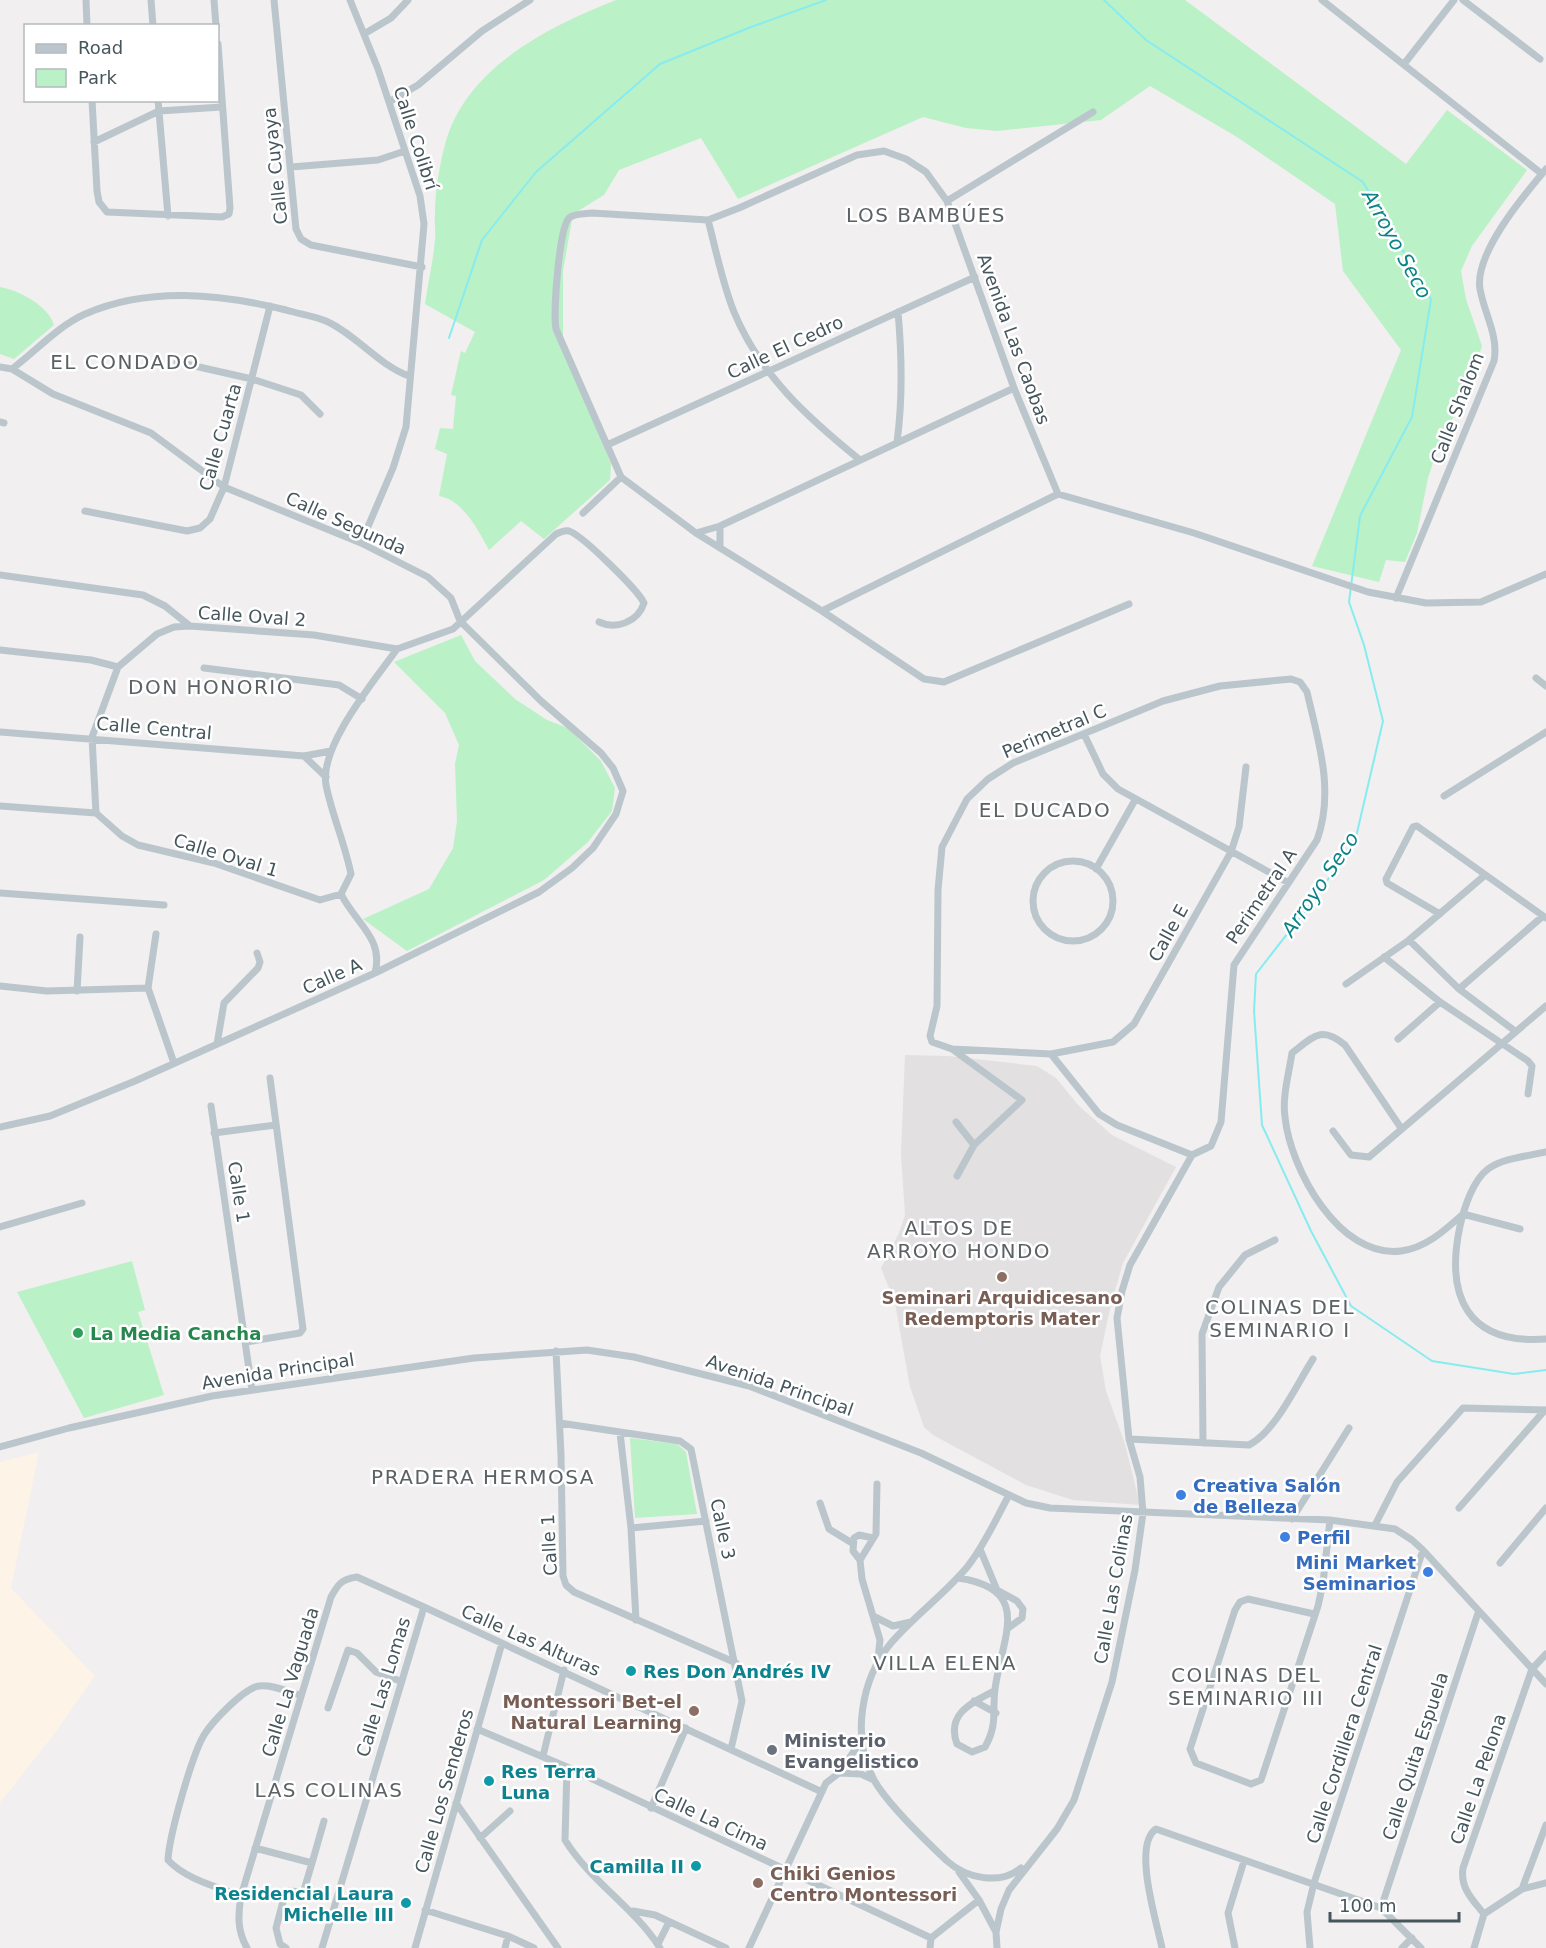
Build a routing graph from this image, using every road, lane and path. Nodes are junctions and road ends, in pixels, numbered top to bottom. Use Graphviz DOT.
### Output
graph roads {
  1 [pos="86,0"];
  2 [pos="151,0"];
  3 [pos="214,0"];
  4 [pos="274,0"];
  5 [pos="350,0"];
  6 [pos="408,0"];
  7 [pos="530,0"];
  8 [pos="1322,0"];
  9 [pos="1454,0"];
  10 [pos="1463,0"];
  11 [pos="87,24"];
  12 [pos="153,24"];
  13 [pos="216,24"];
  14 [pos="364,34"];
  15 [pos="1540,59"];
  16 [pos="219,60"];
  17 [pos="1404,64"];
  18 [pos="92,102"];
  19 [pos="158,102"];
  20 [pos="389,102"];
  21 [pos="222,107"];
  22 [pos="159,111"];
  23 [pos="1093,112"];
  24 [pos="94,142"];
  25 [pos="405,151"];
  26 [pos="291,167"];
  27 [pos="1544,171"];
  28 [pos="947,201"];
  29 [pos="168,216"];
  30 [pos="708,220"];
  31 [pos="422,267"];
  32 [pos="975,277"];
  33 [pos="270,306"];
  34 [pos="898,312"];
  35 [pos="177,362"];
  36 [pos="0,367"];
  37 [pos="12,369"];
  38 [pos="768,371"];
  39 [pos="409,376"];
  40 [pos="252,379"];
  41 [pos="1014,388"];
  42 [pos="320,414"];
  43 [pos="897,442"];
  44 [pos="607,445"];
  45 [pos="860,460"];
  46 [pos="621,477"];
  47 [pos="224,487"];
  48 [pos="1058,494"];
  49 [pos="85,511"];
  50 [pos="583,513"];
  51 [pos="720,526"];
  52 [pos="696,534"];
  53 [pos="361,543"];
  54 [pos="720,548"];
  55 [pos="1546,574"];
  56 [pos="0,575"];
  57 [pos="1396,598"];
  58 [pos="1129,604"];
  59 [pos="822,611"];
  60 [pos="460,621"];
  61 [pos="599,622"];
  62 [pos="190,626"];
  63 [pos="397,649"];
  64 [pos="0,650"];
  65 [pos="118,667"];
  66 [pos="204,668"];
  67 [pos="1536,678"];
  68 [pos="1300,682"];
  69 [pos="1546,686"];
  70 [pos="362,699"];
  71 [pos="0,732"];
  72 [pos="1546,732"];
  73 [pos="1084,734"];
  74 [pos="92,737"];
  75 [pos="331,751"];
  76 [pos="304,756"];
  77 [pos="1246,767"];
  78 [pos="326,777"];
  79 [pos="621,783"];
  80 [pos="1444,796"];
  81 [pos="1135,800"];
  82 [pos="0,806"];
  83 [pos="96,813"];
  84 [pos="1231,852"];
  85 [pos="1096,869"];
  86 [pos="1484,876"];
  87 [pos="1287,882"];
  88 [pos="0,893"];
  89 [pos="341,894"];
  90 [pos="164,905"];
  91 [pos="1440,914"];
  92 [pos="1545,917"];
  93 [pos="156,934"];
  94 [pos="80,937"];
  95 [pos="1409,940"];
  96 [pos="257,953"];
  97 [pos="1384,957"];
  98 [pos="375,973"];
  99 [pos="1346,984"];
  100 [pos="0,986"];
  101 [pos="148,988"];
  102 [pos="1459,989"];
  103 [pos="77,991"];
  104 [pos="1440,1002"];
  105 [pos="1546,1006"];
  106 [pos="1515,1031"];
  107 [pos="1398,1039"];
  108 [pos="1500,1043"];
  109 [pos="217,1044"];
  110 [pos="952,1049"];
  111 [pos="1050,1054"];
  112 [pos="174,1063"];
  113 [pos="270,1078"];
  114 [pos="1528,1095"];
  115 [pos="211,1106"];
  116 [pos="956,1122"];
  117 [pos="276,1125"];
  118 [pos="0,1127"];
  119 [pos="1401,1128"];
  120 [pos="1333,1131"];
  121 [pos="214,1133"];
  122 [pos="974,1145"];
  123 [pos="1546,1152"];
  124 [pos="1192,1155"];
  125 [pos="957,1176"];
  126 [pos="82,1203"];
  127 [pos="1463,1214"];
  128 [pos="0,1227"];
  129 [pos="1520,1229"];
  130 [pos="1275,1239"];
  131 [pos="1546,1339"];
  132 [pos="246,1342"];
  133 [pos="555,1351"];
  134 [pos="1312,1359"];
  135 [pos="252,1390"];
  136 [pos="1545,1410"];
  137 [pos="560,1423"];
  138 [pos="1349,1428"];
  139 [pos="620,1433"];
  140 [pos="1129,1438"];
  141 [pos="1203,1443"];
  142 [pos="0,1447"];
  143 [pos="877,1484"];
  144 [pos="1009,1495"];
  145 [pos="820,1503"];
  146 [pos="1459,1508"];
  147 [pos="1546,1508"];
  148 [pos="1143,1513"];
  149 [pos="1292,1519"];
  150 [pos="1330,1520"];
  151 [pos="706,1521"];
  152 [pos="1375,1526"];
  153 [pos="631,1528"];
  154 [pos="873,1538"];
  155 [pos="852,1543"];
  156 [pos="980,1549"];
  157 [pos="1423,1550"];
  158 [pos="860,1560"];
  159 [pos="1500,1563"];
  160 [pos="357,1577"];
  161 [pos="958,1578"];
  162 [pos="997,1590"];
  163 [pos="424,1607"];
  164 [pos="1478,1613"];
  165 [pos="1314,1614"];
  166 [pos="875,1617"];
  167 [pos="636,1620"];
  168 [pos="911,1622"];
  169 [pos="1007,1629"];
  170 [pos="502,1643"];
  171 [pos="1546,1654"];
  172 [pos="878,1661"];
  173 [pos="736,1663"];
  174 [pos="1532,1669"];
  175 [pos="564,1670"];
  176 [pos="400,1681"];
  177 [pos="1546,1684"];
  178 [pos="994,1691"];
  179 [pos="300,1695"];
  180 [pos="974,1701"];
  181 [pos="328,1708"];
  182 [pos="996,1713"];
  183 [pos="686,1728"];
  184 [pos="477,1729"];
  185 [pos="861,1741"];
  186 [pos="730,1749"];
  187 [pos="543,1756"];
  188 [pos="567,1767"];
  189 [pos="838,1773"];
  190 [pos="874,1780"];
  191 [pos="822,1792"];
  192 [pos="456,1803"];
  193 [pos="651,1808"];
  194 [pos="510,1810"];
  195 [pos="324,1821"];
  196 [pos="1546,1825"];
  197 [pos="480,1838"];
  198 [pos="255,1848"];
  199 [pos="1244,1861"];
  200 [pos="312,1863"];
  201 [pos="1028,1863"];
  202 [pos="787,1871"];
  203 [pos="959,1872"];
  204 [pos="1314,1883"];
  205 [pos="1546,1883"];
  206 [pos="1522,1889"];
  207 [pos="241,1896"];
  208 [pos="979,1900"];
  209 [pos="1381,1908"];
  210 [pos="425,1910"];
  211 [pos="633,1911"];
  212 [pos="1484,1914"];
  213 [pos="669,1922"];
  214 [pos="996,1932"];
  215 [pos="508,1936"];
  216 [pos="931,1938"];
  217 [pos="1412,1938"];
  218 [pos="659,1946"];
  219 [pos="247,1948"];
  220 [pos="286,1948"];
  221 [pos="322,1948"];
  222 [pos="415,1948"];
  223 [pos="505,1948"];
  224 [pos="534,1948"];
  225 [pos="558,1948"];
  226 [pos="726,1948"];
  227 [pos="749,1948"];
  228 [pos="930,1948"];
  229 [pos="997,1948"];
  230 [pos="1162,1948"];
  231 [pos="1235,1948"];
  232 [pos="1310,1948"];
  233 [pos="1402,1948"];
  234 [pos="1421,1948"];
  235 [pos="1474,1948"];
  1 -- 11 [label="street"];
  2 -- 12 [label="street"];
  3 -- 13 [label="street"];
  4 -- 26 [label="street, Calle Cuyaya"];
  5 -- 14 [label="street, Calle Colibrí"];
  6 -- 14 [label="street"];
  7 -- 20 [label="street"];
  8 -- 17 [label="street"];
  9 -- 17 [label="street"];
  10 -- 15 [label="street"];
  14 -- 20 [label="street, Calle Colibrí"];
  16 -- 21 [label="street"];
  17 -- 27 [label="street"];
  18 -- 24 [label="street"];
  19 -- 22 [label="street"];
  20 -- 25 [label="street, Calle Colibrí"];
  21 -- 22 [label="street"];
  21 -- 29 [label="street"];
  22 -- 24 [label="street"];
  22 -- 29 [label="street"];
  23 -- 28 [label="street"];
  24 -- 29 [label="street"];
  25 -- 26 [label="street"];
  25 -- 31 [label="street, Calle Colibrí"];
  26 -- 31 [label="street, Calle Cuyaya"];
  27 -- 57 [label="street, Calle Shalom"];
  28 -- 30 [label="street, Avenida Las Caobas"];
  28 -- 32 [label="street, Avenida Las Caobas"];
  30 -- 38 [label="street"];
  30 -- 44 [label="street, Avenida Las Caobas"];
  31 -- 39 [label="street, Calle Colibrí"];
  32 -- 34 [label="street, Calle El Cedro"];
  32 -- 41 [label="street, Avenida Las Caobas"];
  33 -- 37 [label="street"];
  33 -- 39 [label="street"];
  33 -- 40 [label="street, Calle Cuarta"];
  34 -- 38 [label="street, Calle El Cedro"];
  34 -- 43 [label="street"];
  35 -- 40 [label="street"];
  36 -- 37 [label="street, Calle Segunda"];
  37 -- 47 [label="street, Calle Segunda"];
  38 -- 44 [label="street, Calle El Cedro"];
  38 -- 45 [label="street"];
  39 -- 53 [label="street, Calle Colibrí"];
  40 -- 42 [label="street"];
  40 -- 47 [label="street, Calle Cuarta"];
  41 -- 43 [label="street"];
  41 -- 48 [label="street, Avenida Las Caobas"];
  43 -- 45 [label="street"];
  44 -- 46 [label="street, Avenida Las Caobas"];
  45 -- 51 [label="street"];
  46 -- 50 [label="street"];
  46 -- 52 [label="street, Avenida Las Caobas"];
  47 -- 49 [label="street, Calle Cuarta"];
  47 -- 53 [label="street, Calle Segunda"];
  48 -- 57 [label="street"];
  48 -- 59 [label="street"];
  51 -- 52 [label="street"];
  51 -- 54 [label="street"];
  52 -- 54 [label="street, Avenida Las Caobas"];
  53 -- 60 [label="street, Calle Segunda"];
  54 -- 59 [label="street, Avenida Las Caobas"];
  55 -- 57 [label="street"];
  56 -- 62 [label="street"];
  58 -- 59 [label="street, Avenida Las Caobas"];
  60 -- 61 [label="street"];
  60 -- 63 [label="street"];
  60 -- 79 [label="street, Calle Segunda"];
  62 -- 63 [label="street, Calle Oval 2"];
  62 -- 65 [label="street, Calle Oval 2"];
  63 -- 70 [label="street"];
  64 -- 65 [label="street"];
  65 -- 74 [label="street, Calle Oval 2"];
  66 -- 70 [label="street"];
  67 -- 69 [label="street"];
  68 -- 73 [label="street, Perimetral C"];
  68 -- 87 [label="street, Perimetral A"];
  70 -- 75 [label="street"];
  71 -- 74 [label="street, Calle Central"];
  72 -- 80 [label="street"];
  73 -- 81 [label="street"];
  73 -- 110 [label="street, Perimetral C"];
  74 -- 76 [label="street, Calle Central"];
  74 -- 83 [label="street"];
  75 -- 76 [label="street, Calle Central"];
  75 -- 78 [label="street"];
  76 -- 78 [label="street"];
  77 -- 84 [label="street, Calle E"];
  78 -- 89 [label="street"];
  79 -- 98 [label="street, Calle A"];
  81 -- 84 [label="street"];
  81 -- 85 [label="street"];
  82 -- 83 [label="street"];
  83 -- 89 [label="street, Calle Oval 1"];
  84 -- 87 [label="street"];
  84 -- 111 [label="street, Calle E"];
  85 -- 85 [label="street"];
  86 -- 91 [label="street"];
  86 -- 91 [label="street"];
  86 -- 92 [label="street"];
  87 -- 124 [label="street, Perimetral A"];
  88 -- 90 [label="street"];
  89 -- 98 [label="street"];
  91 -- 95 [label="street"];
  92 -- 102 [label="street"];
  93 -- 101 [label="street"];
  94 -- 103 [label="street"];
  95 -- 97 [label="street"];
  95 -- 102 [label="street"];
  96 -- 109 [label="street"];
  97 -- 99 [label="street"];
  97 -- 104 [label="street"];
  98 -- 109 [label="street, Calle A"];
  100 -- 103 [label="street"];
  101 -- 103 [label="street"];
  101 -- 112 [label="street"];
  102 -- 106 [label="street"];
  104 -- 107 [label="street"];
  104 -- 108 [label="street"];
  105 -- 106 [label="street"];
  106 -- 108 [label="street"];
  108 -- 114 [label="street"];
  108 -- 119 [label="street"];
  109 -- 112 [label="street, Calle A"];
  110 -- 111 [label="street, Calle E"];
  110 -- 122 [label="street"];
  111 -- 124 [label="street"];
  112 -- 118 [label="street, Calle A"];
  113 -- 117 [label="street"];
  115 -- 121 [label="street, Calle 1"];
  116 -- 122 [label="street"];
  117 -- 121 [label="street"];
  117 -- 132 [label="street"];
  119 -- 120 [label="street"];
  119 -- 127 [label="street"];
  121 -- 132 [label="street, Calle 1"];
  122 -- 125 [label="street"];
  123 -- 127 [label="street"];
  124 -- 140 [label="street, Calle Las Colinas"];
  126 -- 128 [label="street"];
  127 -- 129 [label="street"];
  127 -- 131 [label="street"];
  130 -- 141 [label="street"];
  132 -- 135 [label="street, Calle 1"];
  133 -- 135 [label="street, Avenida Principal"];
  133 -- 137 [label="street, Calle 1"];
  133 -- 144 [label="street, Avenida Principal"];
  134 -- 141 [label="street"];
  135 -- 142 [label="street, Avenida Principal"];
  136 -- 146 [label="street"];
  136 -- 152 [label="street"];
  137 -- 139 [label="street, Calle 3"];
  137 -- 167 [label="street, Calle 1"];
  138 -- 149 [label="street"];
  139 -- 151 [label="street, Calle 3"];
  139 -- 153 [label="street"];
  140 -- 141 [label="street"];
  140 -- 148 [label="street, Calle Las Colinas"];
  143 -- 154 [label="street"];
  144 -- 148 [label="street, Avenida Principal"];
  144 -- 156 [label="street"];
  145 -- 155 [label="street"];
  147 -- 159 [label="street"];
  148 -- 149 [label="street, Avenida Principal"];
  148 -- 201 [label="street, Calle Las Colinas"];
  149 -- 150 [label="street, Avenida Principal"];
  150 -- 152 [label="street, Avenida Principal"];
  150 -- 165 [label="street"];
  151 -- 153 [label="street"];
  151 -- 173 [label="street, Calle 3"];
  152 -- 157 [label="street, Avenida Principal"];
  153 -- 167 [label="street"];
  154 -- 155 [label="street"];
  154 -- 158 [label="street"];
  155 -- 158 [label="street"];
  156 -- 161 [label="street"];
  156 -- 162 [label="street"];
  157 -- 164 [label="street, Avenida Principal"];
  157 -- 204 [label="street, Calle Cordillera Central"];
  158 -- 166 [label="street"];
  160 -- 163 [label="street, Calle Las Alturas"];
  160 -- 179 [label="street, Calle La Vaguada"];
  161 -- 162 [label="street"];
  161 -- 168 [label="street"];
  162 -- 169 [label="street"];
  162 -- 169 [label="street"];
  163 -- 170 [label="street, Calle Las Alturas"];
  163 -- 176 [label="street, Calle Las Lomas"];
  164 -- 174 [label="street, Avenida Principal"];
  164 -- 209 [label="street, Calle Quita Espuela"];
  165 -- 165 [label="street"];
  166 -- 168 [label="street"];
  166 -- 172 [label="street"];
  167 -- 173 [label="street, Calle 1"];
  168 -- 172 [label="street"];
  169 -- 178 [label="street"];
  170 -- 175 [label="street, Calle Las Alturas"];
  170 -- 184 [label="street, Calle Los Senderos"];
  171 -- 174 [label="street, Calle La Pelona"];
  172 -- 185 [label="street"];
  173 -- 186 [label="street, Calle 3"];
  174 -- 177 [label="street, Avenida Principal"];
  174 -- 212 [label="street, Calle La Pelona"];
  175 -- 183 [label="street, Calle Las Alturas"];
  175 -- 187 [label="street"];
  176 -- 181 [label="street"];
  176 -- 221 [label="street, Calle Las Lomas"];
  178 -- 180 [label="street"];
  178 -- 182 [label="street"];
  179 -- 198 [label="street, Calle La Vaguada"];
  179 -- 207 [label="street"];
  180 -- 182 [label="street"];
  180 -- 182 [label="street"];
  183 -- 186 [label="street, Calle Las Alturas"];
  183 -- 193 [label="street"];
  184 -- 187 [label="street, Calle La Cima"];
  184 -- 192 [label="street, Calle Los Senderos"];
  185 -- 189 [label="street"];
  185 -- 190 [label="street"];
  186 -- 191 [label="street, Calle Las Alturas"];
  187 -- 188 [label="street, Calle La Cima"];
  188 -- 193 [label="street, Calle La Cima"];
  188 -- 211 [label="street"];
  189 -- 190 [label="street"];
  189 -- 191 [label="street"];
  190 -- 203 [label="street"];
  191 -- 202 [label="street"];
  192 -- 197 [label="street"];
  192 -- 210 [label="street, Calle Los Senderos"];
  193 -- 202 [label="street, Calle La Cima"];
  194 -- 197 [label="street"];
  195 -- 200 [label="street"];
  196 -- 206 [label="street"];
  197 -- 225 [label="street"];
  198 -- 200 [label="street"];
  198 -- 207 [label="street, Calle La Vaguada"];
  199 -- 204 [label="street"];
  199 -- 230 [label="street"];
  199 -- 231 [label="street"];
  200 -- 220 [label="street"];
  201 -- 203 [label="street"];
  201 -- 214 [label="street, Calle Las Colinas"];
  202 -- 216 [label="street, Calle La Cima"];
  202 -- 227 [label="street"];
  203 -- 208 [label="street"];
  204 -- 209 [label="street"];
  204 -- 232 [label="street, Calle Cordillera Central"];
  205 -- 206 [label="street"];
  206 -- 212 [label="street"];
  207 -- 219 [label="street, Calle La Vaguada"];
  208 -- 214 [label="street"];
  208 -- 216 [label="street"];
  209 -- 217 [label="street"];
  210 -- 215 [label="street"];
  210 -- 222 [label="street, Calle Los Senderos"];
  211 -- 213 [label="street"];
  211 -- 218 [label="street"];
  212 -- 235 [label="street"];
  213 -- 218 [label="street"];
  213 -- 226 [label="street"];
  214 -- 229 [label="street, Calle Las Colinas"];
  215 -- 223 [label="street"];
  215 -- 224 [label="street"];
  216 -- 228 [label="street"];
  217 -- 233 [label="street"];
  217 -- 234 [label="street"];
}
